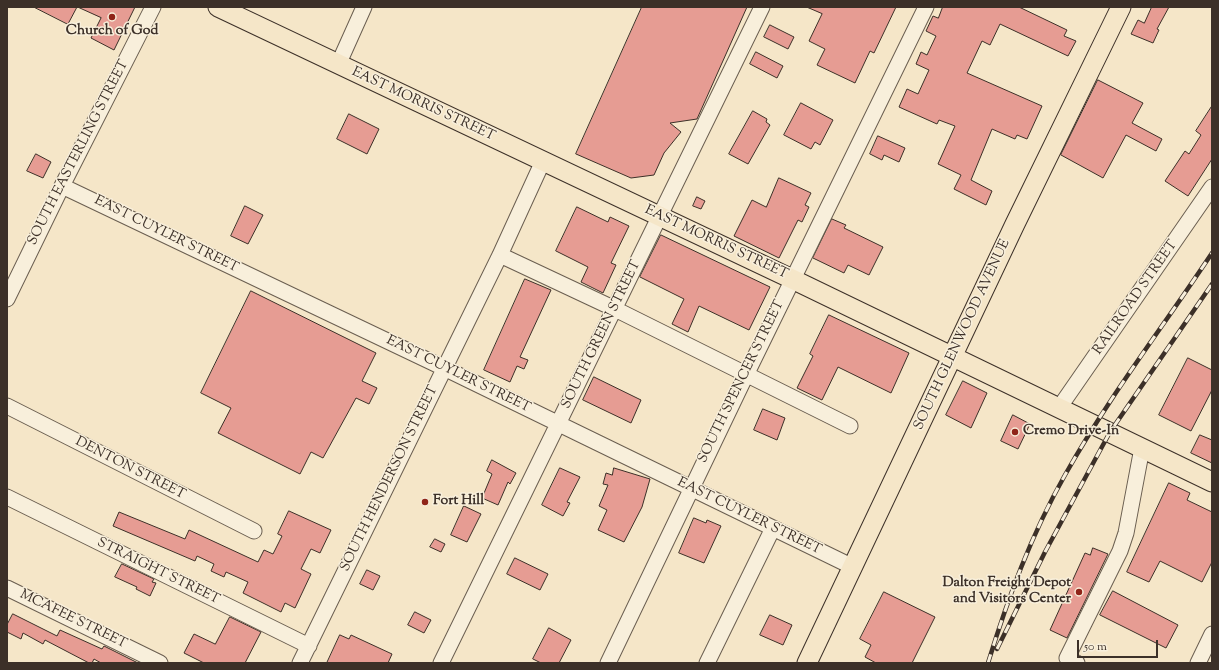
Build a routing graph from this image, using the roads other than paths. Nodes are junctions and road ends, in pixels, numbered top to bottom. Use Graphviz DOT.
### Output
graph roads {
  1 [pos="153,7"];
  2 [pos="218,7"];
  3 [pos="364,7"];
  4 [pos="762,7"];
  5 [pos="926,7"];
  6 [pos="1121,7"];
  7 [pos="338,65"];
  8 [pos="543,161"];
  9 [pos="62,186"];
  10 [pos="1212,187"];
  11 [pos="659,217"];
  12 [pos="500,256"];
  13 [pos="792,279"];
  14 [pos="7,299"];
  15 [pos="615,309"];
  16 [pos="954,357"];
  17 [pos="444,368"];
  18 [pos="746,373"];
  19 [pos="7,406"];
  20 [pos="1059,408"];
  21 [pos="558,424"];
  22 [pos="850,426"];
  23 [pos="1142,448"];
  24 [pos="1212,482"];
  25 [pos="691,489"];
  26 [pos="7,497"];
  27 [pos="773,528"];
  28 [pos="254,531"];
  29 [pos="853,567"];
  30 [pos="7,588"];
  31 [pos="1212,634"];
  32 [pos="309,646"];
  33 [pos="1072,661"];
  34 [pos="160,663"];
  35 [pos="300,663"];
  36 [pos="441,663"];
  37 [pos="608,663"];
  38 [pos="707,663"];
  39 [pos="807,663"];
  40 [pos="1198,663"];
  1 -- 9 [label="street, SOUTH EASTERLING STREET"];
  2 -- 7 [label="main road, EAST MORRIS STREET"];
  3 -- 7 [label="street"];
  4 -- 11 [label="street, SOUTH GREEN STREET"];
  5 -- 13 [label="street, SOUTH SPENCER STREET"];
  6 -- 16 [label="main road, SOUTH GLENWOOD AVENUE"];
  7 -- 8 [label="main road, EAST MORRIS STREET"];
  8 -- 11 [label="main road, EAST MORRIS STREET"];
  8 -- 12 [label="street, SOUTH HENDERSON STREET"];
  9 -- 14 [label="street, SOUTH EASTERLING STREET"];
  9 -- 17 [label="street, EAST CUYLER STREET"];
  10 -- 20 [label="street, RAILROAD STREET"];
  11 -- 13 [label="main road, EAST MORRIS STREET"];
  11 -- 15 [label="street, SOUTH GREEN STREET"];
  12 -- 15 [label="street"];
  12 -- 17 [label="street, SOUTH HENDERSON STREET"];
  13 -- 16 [label="main road, EAST MORRIS STREET"];
  13 -- 18 [label="street, SOUTH SPENCER STREET"];
  15 -- 18 [label="street"];
  15 -- 21 [label="street, SOUTH GREEN STREET"];
  16 -- 20 [label="main road, EAST MORRIS STREET"];
  16 -- 29 [label="main road, SOUTH GLENWOOD AVENUE"];
  17 -- 21 [label="street, EAST CUYLER STREET"];
  17 -- 32 [label="street, SOUTH HENDERSON STREET"];
  18 -- 22 [label="street"];
  18 -- 25 [label="street, SOUTH SPENCER STREET"];
  19 -- 28 [label="street, DENTON STREET"];
  20 -- 23 [label="main road, EAST MORRIS STREET"];
  21 -- 25 [label="street, EAST CUYLER STREET"];
  21 -- 36 [label="street, SOUTH GREEN STREET"];
  23 -- 24 [label="main road, EAST MORRIS STREET"];
  23 -- 33 [label="street"];
  25 -- 27 [label="street, EAST CUYLER STREET"];
  25 -- 37 [label="street, SOUTH SPENCER STREET"];
  26 -- 32 [label="street, STRAIGHT STREET"];
  27 -- 29 [label="street, EAST CUYLER STREET"];
  27 -- 38 [label="street"];
  29 -- 39 [label="main road, SOUTH GLENWOOD AVENUE"];
  30 -- 34 [label="street, MCAFEE STREET"];
  31 -- 40 [label="street"];
  32 -- 35 [label="street, SOUTH HENDERSON STREET"];
}
